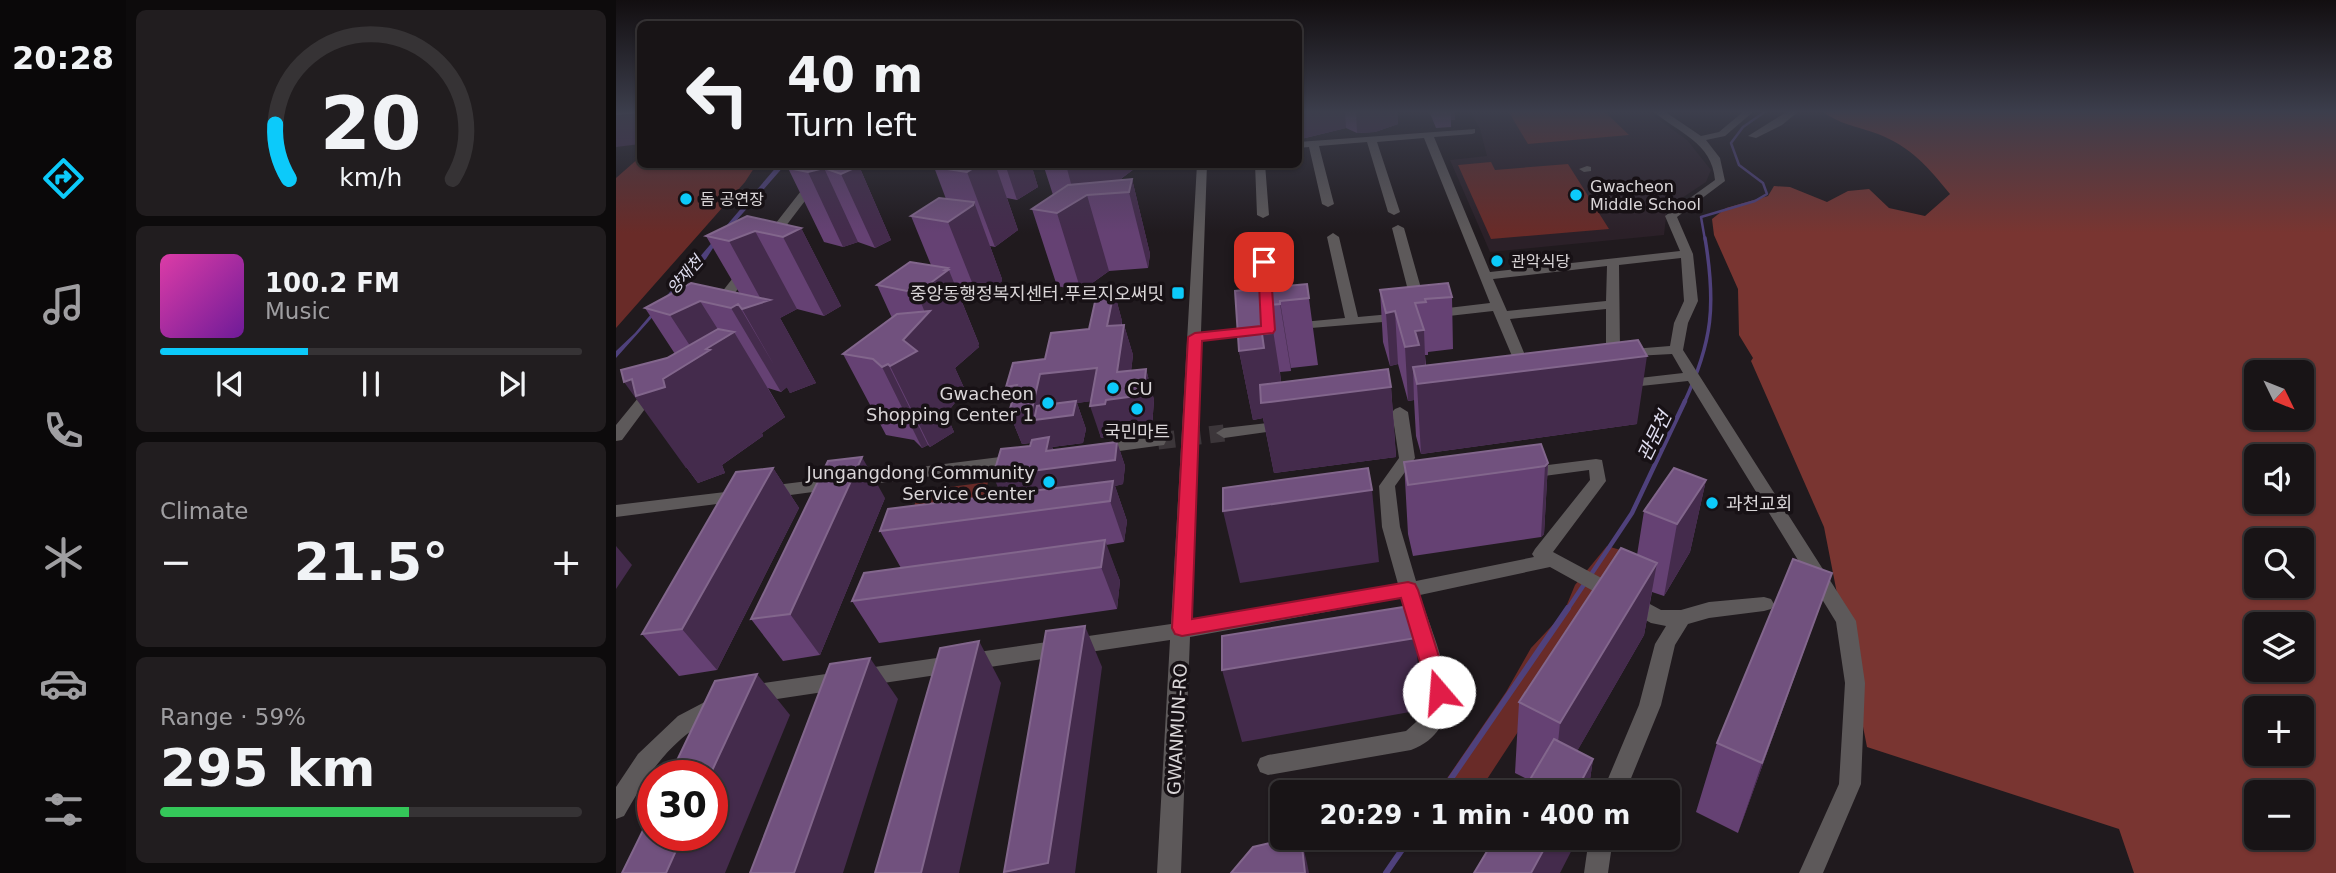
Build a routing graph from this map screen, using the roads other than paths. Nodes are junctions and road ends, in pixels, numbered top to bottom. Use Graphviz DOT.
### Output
graph roads {
  1 [pos="1315,152"];
  2 [pos="1375,152"];
  3 [pos="1435,152"];
  4 [pos="1710,152"];
  5 [pos="825,168"];
  6 [pos="1202,168"];
  7 [pos="1260,168"];
  8 [pos="1328,204"];
  9 [pos="1394,212"];
  10 [pos="1263,215"];
  11 [pos="1398,228"];
  12 [pos="1334,237"];
  13 [pos="1263,240"];
  14 [pos="1687,254"];
  15 [pos="1613,262"];
  16 [pos="1485,276"];
  17 [pos="1614,304"];
  18 [pos="1500,311"];
  19 [pos="1422,315"];
  20 [pos="710,316"];
  21 [pos="1352,321"];
  22 [pos="1274,329"];
  23 [pos="1195,337"];
  24 [pos="1676,350"];
  25 [pos="1613,354"];
  26 [pos="1587,356"];
  27 [pos="1692,377"];
  28 [pos="659,381"];
  29 [pos="1530,384"];
  30 [pos="1612,386"];
  31 [pos="1400,412"];
  32 [pos="1303,424"];
  33 [pos="1224,433"];
  34 [pos="616,436"];
  35 [pos="1158,441"];
  36 [pos="1082,451"];
  37 [pos="1032,458"];
  38 [pos="1518,473"];
  39 [pos="616,512"];
  40 [pos="1551,560"];
  41 [pos="1408,590"];
  42 [pos="1764,604"];
  43 [pos="1681,618"];
  44 [pos="1182,628"];
  45 [pos="1268,765"];
  46 [pos="1618,780"];
  47 [pos="616,808"];
  48 [pos="1599,850"];
  49 [pos="1170,873"];
  50 [pos="1596,873"];
  51 [pos="1811,873"];
  1 -- 8 [label="street"];
  2 -- 9 [label="street"];
  3 -- 16 [label="street"];
  4 -- 14 [label="street"];
  5 -- 20 [label="street"];
  6 -- 23 [label="street, GWANMUN-RO"];
  7 -- 10 [label="street"];
  11 -- 19 [label="street"];
  12 -- 21 [label="street"];
  13 -- 22 [label="street"];
  14 -- 15 [label="street"];
  14 -- 24 [label="street"];
  15 -- 16 [label="street"];
  15 -- 17 [label="street"];
  16 -- 18 [label="street"];
  17 -- 18 [label="street"];
  17 -- 25 [label="street"];
  18 -- 19 [label="street"];
  18 -- 29 [label="street"];
  19 -- 21 [label="street"];
  21 -- 22 [label="street"];
  22 -- 23 [label="street"];
  23 -- 44 [label="street, GWANMUN-RO"];
  24 -- 25 [label="street"];
  24 -- 27 [label="street"];
  25 -- 26 [label="street"];
  27 -- 30 [label="street"];
  27 -- 51 [label="street"];
  28 -- 34 [label="street"];
  31 -- 41 [label="street"];
  32 -- 33 [label="street"];
  35 -- 36 [label="street"];
  37 -- 39 [label="street"];
  38 -- 40 [label="street"];
  40 -- 41 [label="street"];
  40 -- 43 [label="street"];
  41 -- 44 [label="street"];
  41 -- 45 [label="street"];
  42 -- 43 [label="street"];
  43 -- 46 [label="street"];
  44 -- 47 [label="street"];
  44 -- 49 [label="street, GWANMUN-RO"];
  48 -- 50 [label="street"];
}
